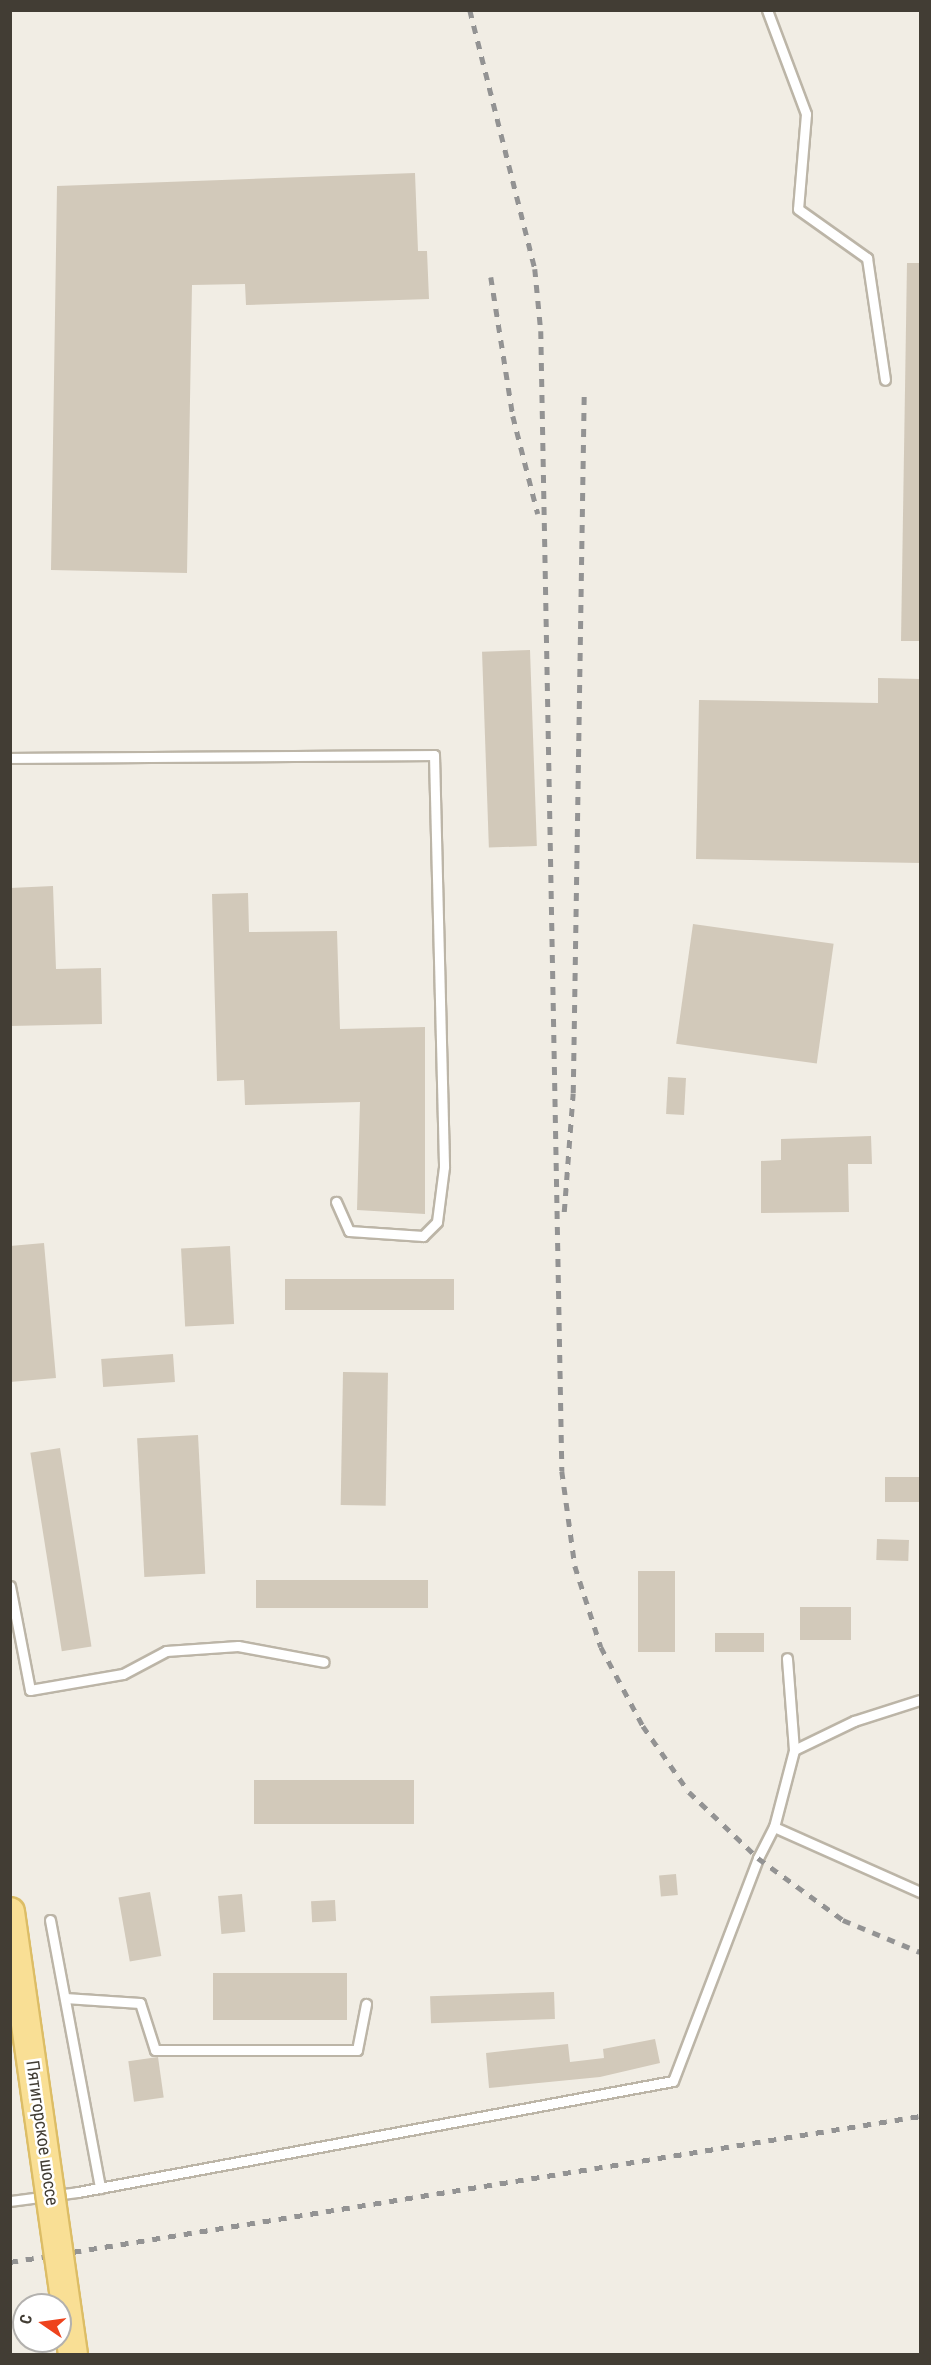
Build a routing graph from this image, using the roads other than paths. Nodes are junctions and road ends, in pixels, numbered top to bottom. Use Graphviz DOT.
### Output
graph roads {
  1 [pos="767,10"];
  2 [pos="885,380"];
  3 [pos="10,758"];
  4 [pos="336,1202"];
  5 [pos="10,1586"];
  6 [pos="787,1658"];
  7 [pos="324,1662"];
  8 [pos="921,1700"];
  9 [pos="794,1750"];
  10 [pos="774,1827"];
  11 [pos="921,1892"];
  12 [pos="10,1912"];
  13 [pos="50,1920"];
  14 [pos="65,1998"];
  15 [pos="366,2004"];
  16 [pos="100,2187"];
  17 [pos="10,2201"];
  18 [pos="73,2355"];
  1 -- 2 [label="lane"];
  3 -- 4 [label="lane"];
  5 -- 7 [label="lane"];
  6 -- 9 [label="lane"];
  8 -- 9 [label="lane"];
  9 -- 10 [label="lane"];
  10 -- 11 [label="lane"];
  10 -- 16 [label="lane"];
  12 -- 18 [label="main road, Пятигорское шоссе, bridge"];
  13 -- 14 [label="lane"];
  14 -- 15 [label="lane"];
  14 -- 16 [label="lane"];
  16 -- 17 [label="lane"];
}
